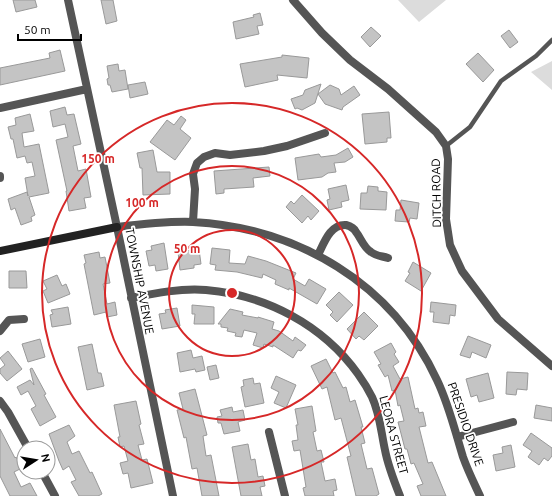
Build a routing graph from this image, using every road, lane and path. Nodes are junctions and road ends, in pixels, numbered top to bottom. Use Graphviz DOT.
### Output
graph roads {
  1 [pos="68,0"];
  2 [pos="293,0"];
  3 [pos="552,40"];
  4 [pos="87,89"];
  5 [pos="0,108"];
  6 [pos="325,133"];
  7 [pos="446,146"];
  8 [pos="193,222"];
  9 [pos="117,226"];
  10 [pos="0,251"];
  11 [pos="318,255"];
  12 [pos="388,258"];
  13 [pos="131,298"];
  14 [pos="24,319"];
  15 [pos="0,331"];
  16 [pos="552,366"];
  17 [pos="0,401"];
  18 [pos="513,422"];
  19 [pos="269,432"];
  20 [pos="457,437"];
  21 [pos="24,440"];
  22 [pos="46,480"];
  23 [pos="55,496"];
  24 [pos="173,496"];
  25 [pos="285,496"];
  26 [pos="400,496"];
  27 [pos="480,496"];
  1 -- 4 [label="street, TOWNSHIP AVENUE"];
  2 -- 7 [label="street, DITCH ROAD"];
  3 -- 7 [label="lane"];
  4 -- 5 [label="street"];
  4 -- 9 [label="street, TOWNSHIP AVENUE"];
  6 -- 8 [label="street"];
  7 -- 16 [label="street, DITCH ROAD"];
  8 -- 9 [label="street, PRESIDIO DRIVE"];
  8 -- 11 [label="street, PRESIDIO DRIVE"];
  9 -- 10 [label="street"];
  9 -- 13 [label="street, TOWNSHIP AVENUE"];
  11 -- 12 [label="street"];
  11 -- 20 [label="street, PRESIDIO DRIVE"];
  13 -- 24 [label="street, TOWNSHIP AVENUE"];
  13 -- 26 [label="street, LEORA STREET"];
  14 -- 15 [label="street"];
  17 -- 21 [label="street"];
  18 -- 20 [label="street"];
  19 -- 25 [label="street"];
  20 -- 27 [label="street, PRESIDIO DRIVE"];
  22 -- 23 [label="street"];
}
